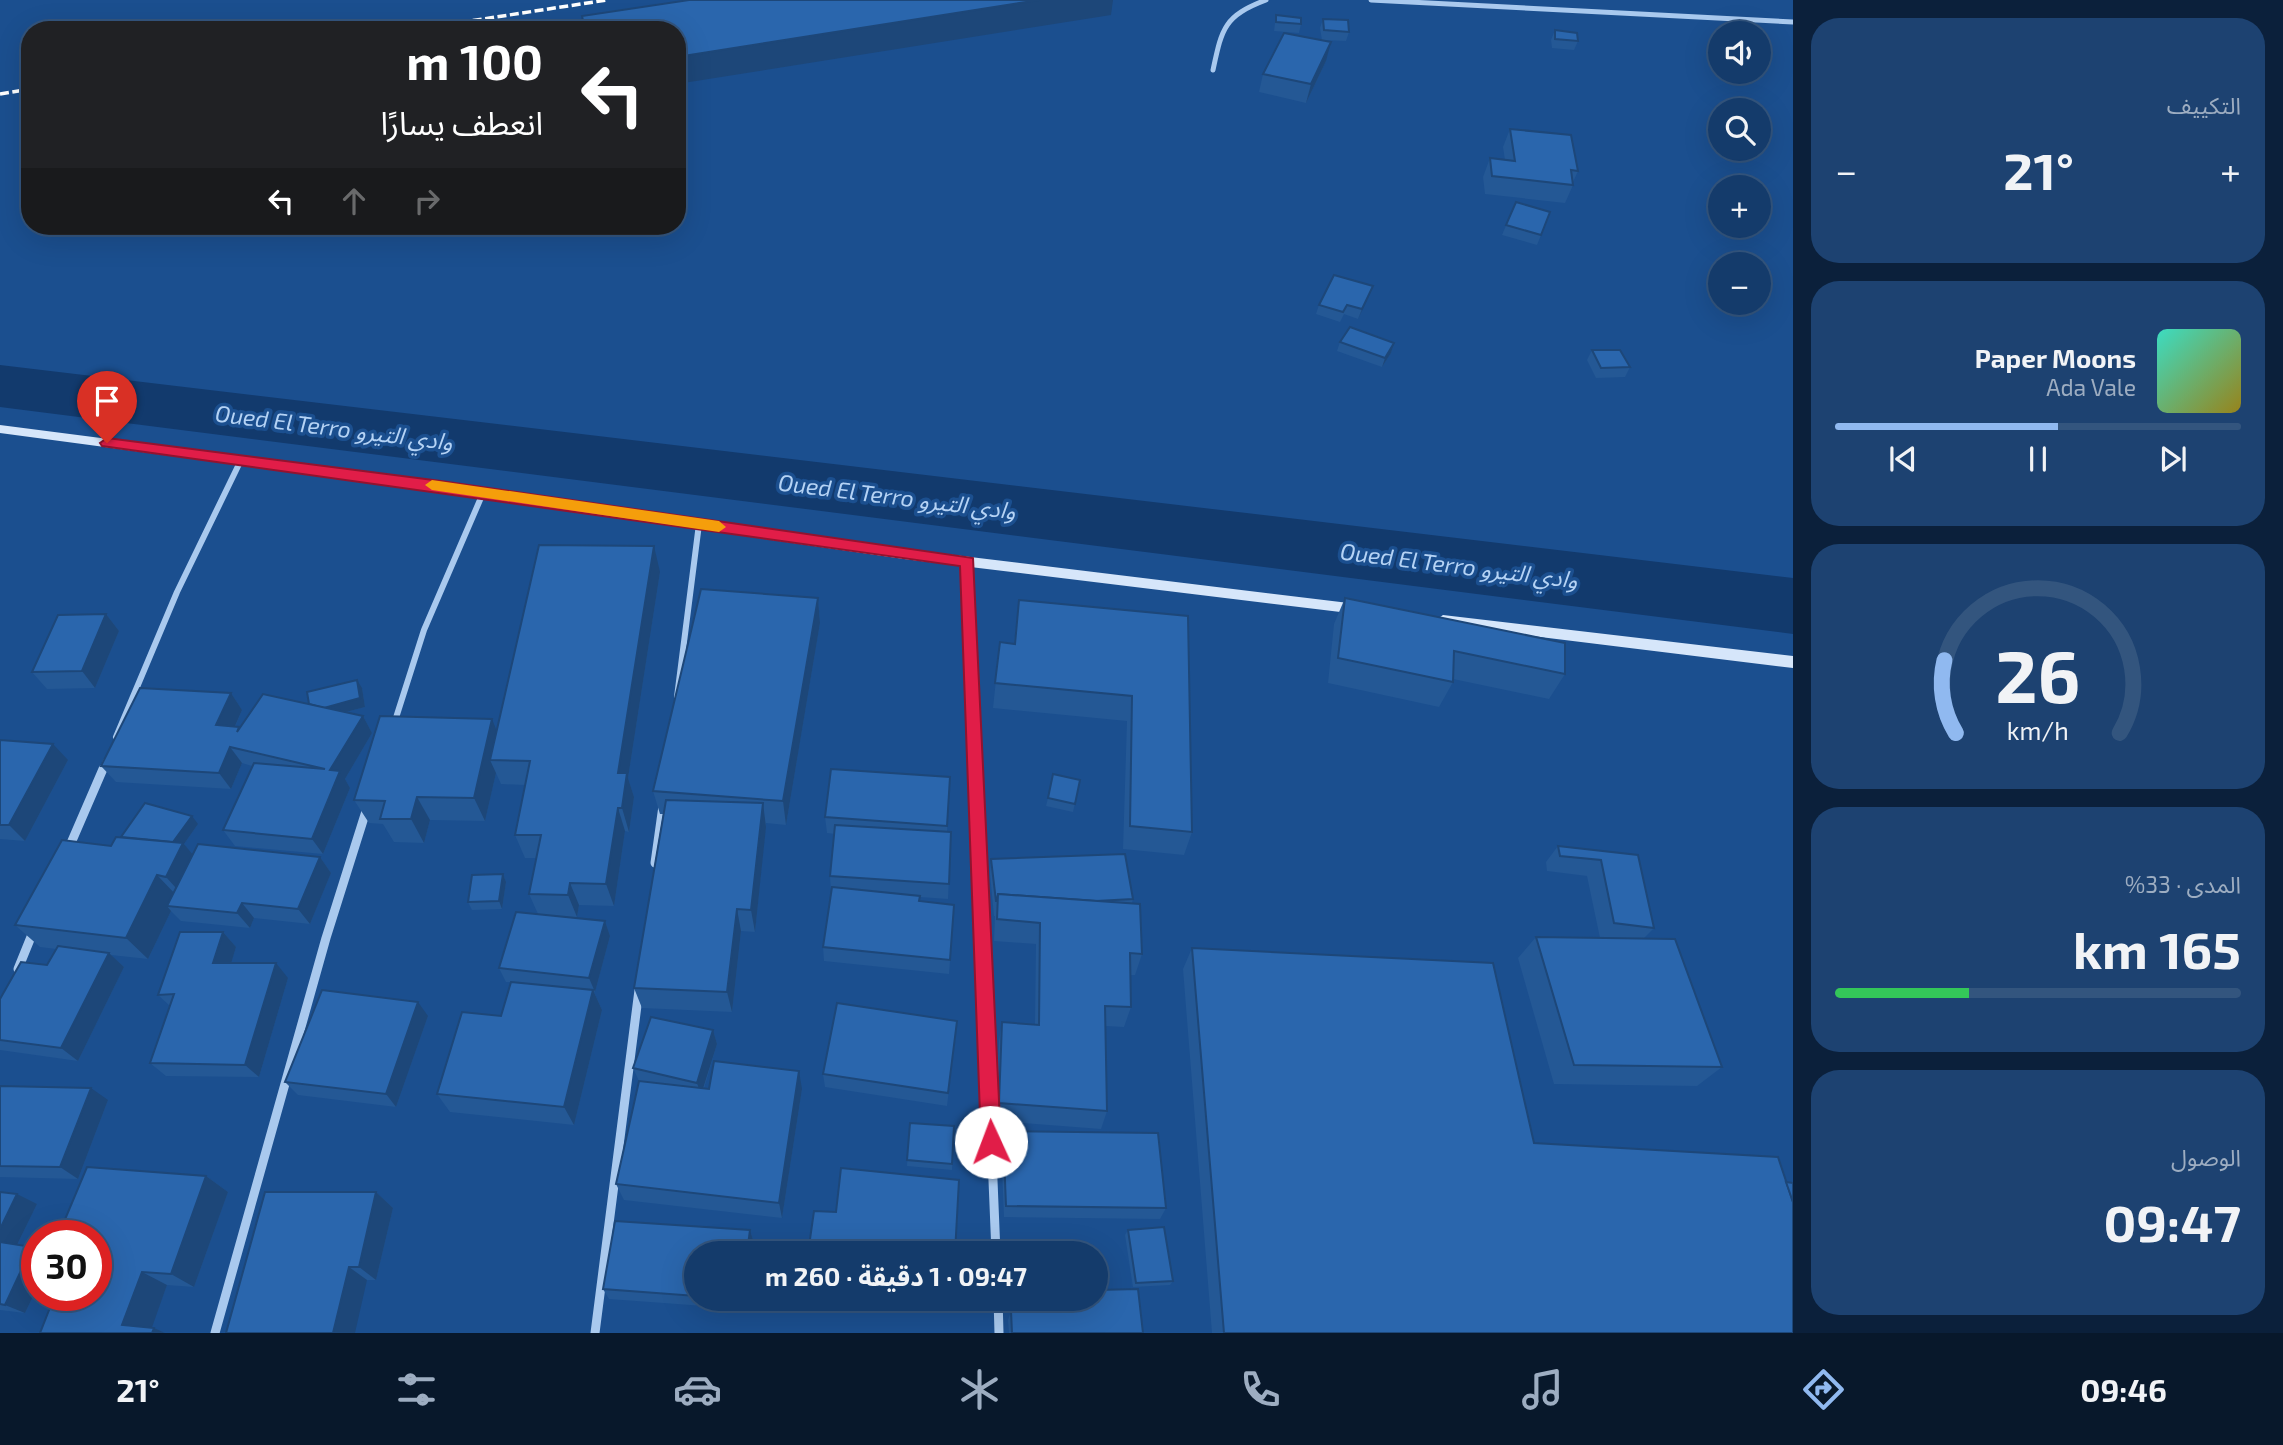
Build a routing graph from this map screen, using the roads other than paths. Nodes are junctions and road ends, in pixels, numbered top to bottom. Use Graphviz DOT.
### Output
graph roads {
  1 [pos="1266,0"];
  2 [pos="1371,0"];
  3 [pos="1793,22"];
  4 [pos="1213,71"];
  5 [pos="0,429"];
  6 [pos="241,460"];
  7 [pos="483,493"];
  8 [pos="699,524"];
  9 [pos="967,562"];
  10 [pos="1366,610"];
  11 [pos="1435,618"];
  12 [pos="1793,662"];
  13 [pos="676,702"];
  14 [pos="391,733"];
  15 [pos="113,744"];
  16 [pos="107,757"];
  17 [pos="371,797"];
  18 [pos="664,798"];
  19 [pos="64,859"];
  20 [pos="655,867"];
  21 [pos="38,922"];
  22 [pos="16,972"];
  23 [pos="641,976"];
  24 [pos="995,1241"];
  25 [pos="998,1311"];
  26 [pos="215,1333"];
  27 [pos="595,1333"];
  28 [pos="999,1333"];
  1 -- 4 [label="street"];
  2 -- 3 [label="street"];
  5 -- 6 [label="street"];
  6 -- 7 [label="street"];
  6 -- 15 [label="street"];
  7 -- 8 [label="street"];
  7 -- 14 [label="street"];
  8 -- 9 [label="street"];
  8 -- 13 [label="street"];
  9 -- 10 [label="street"];
  9 -- 24 [label="street"];
  11 -- 12 [label="street"];
  16 -- 19 [label="street"];
  17 -- 26 [label="street"];
  18 -- 20 [label="street"];
  21 -- 22 [label="street"];
  23 -- 27 [label="street"];
  25 -- 28 [label="street"];
}
